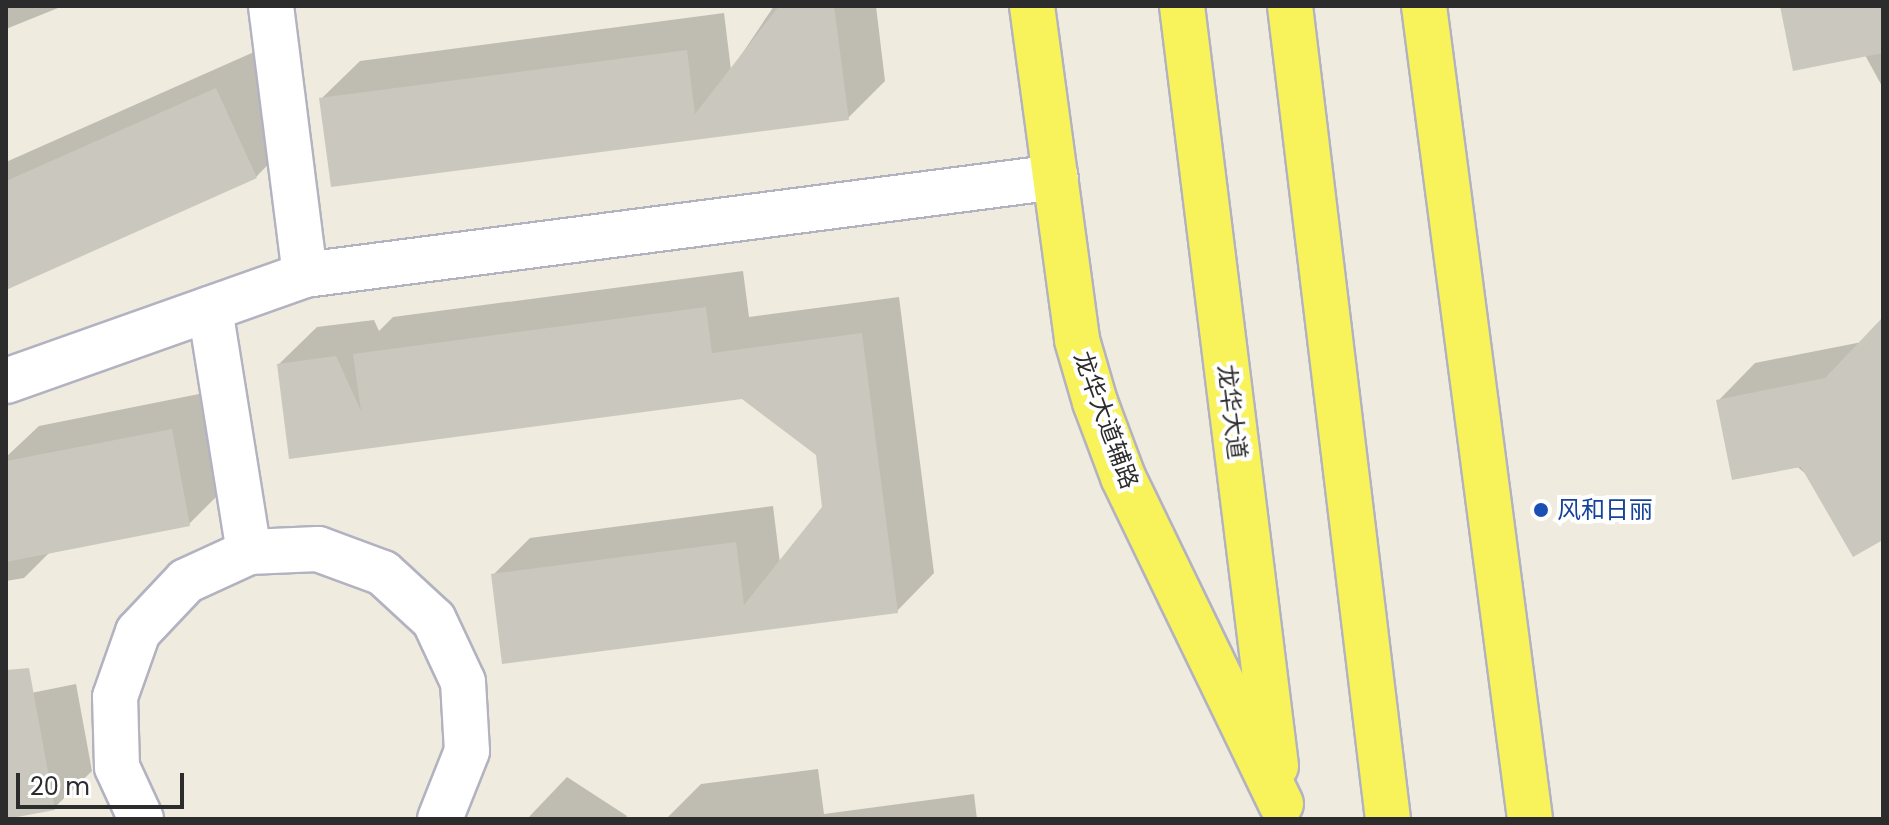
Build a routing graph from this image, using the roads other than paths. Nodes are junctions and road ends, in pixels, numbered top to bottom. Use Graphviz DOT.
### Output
graph roads {
  1 [pos="271,6"];
  2 [pos="1032,6"];
  3 [pos="1182,6"];
  4 [pos="1290,6"];
  5 [pos="1424,6"];
  6 [pos="1056,177"];
  7 [pos="305,275"];
  8 [pos="210,309"];
  9 [pos="6,381"];
  10 [pos="249,552"];
  11 [pos="1282,811"];
  12 [pos="141,819"];
  13 [pos="440,819"];
  14 [pos="1388,819"];
  15 [pos="1530,819"];
  1 -- 7 [label="street"];
  2 -- 6 [label="main road, 龙华大道辅路"];
  3 -- 11 [label="main road, 龙华大道"];
  4 -- 14 [label="main road"];
  5 -- 15 [label="main road"];
  6 -- 7 [label="street"];
  6 -- 11 [label="main road, 龙华大道辅路"];
  7 -- 8 [label="street"];
  8 -- 9 [label="street"];
  8 -- 10 [label="street"];
  10 -- 12 [label="street"];
  10 -- 13 [label="street"];
}
